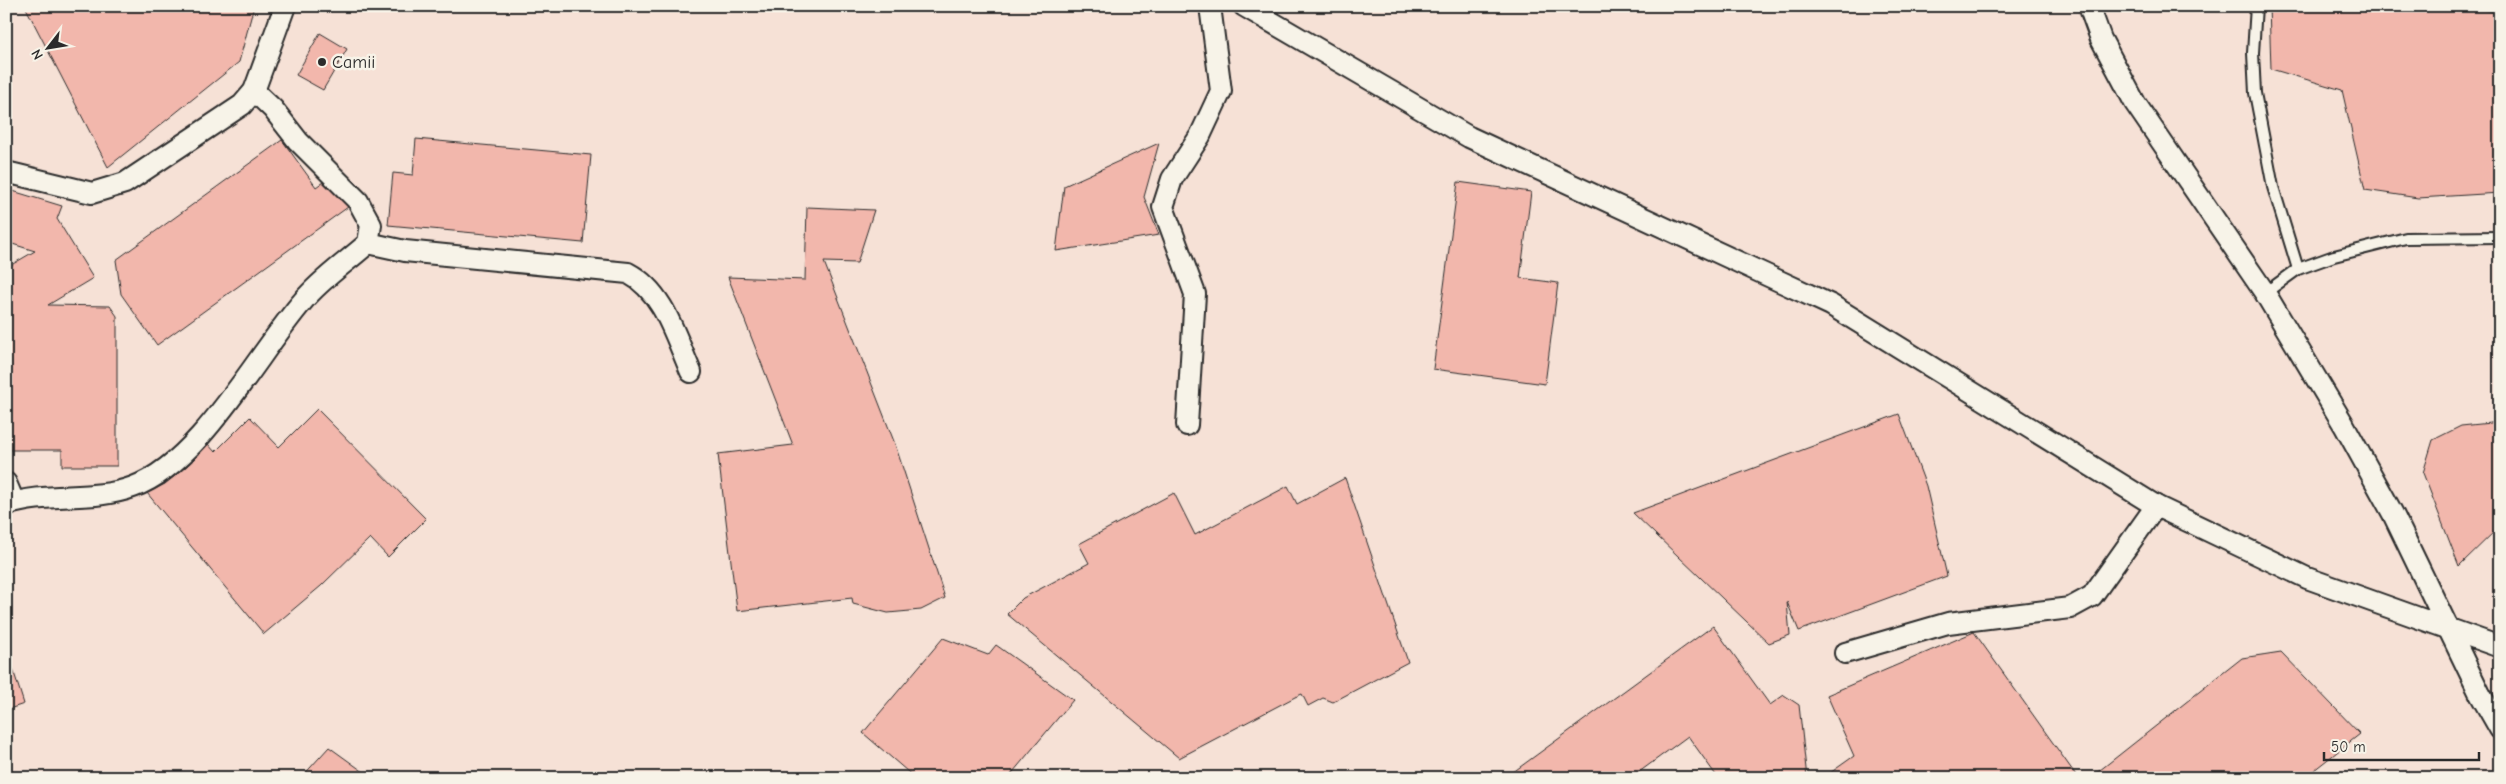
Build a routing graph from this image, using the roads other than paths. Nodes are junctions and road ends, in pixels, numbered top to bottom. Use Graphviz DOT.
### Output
graph roads {
  1 [pos="284,6"];
  2 [pos="1210,6"];
  3 [pos="1244,6"];
  4 [pos="2089,6"];
  5 [pos="2256,6"];
  6 [pos="254,92"];
  7 [pos="6,172"];
  8 [pos="2500,237"];
  9 [pos="368,243"];
  10 [pos="2298,269"];
  11 [pos="2265,293"];
  12 [pos="691,372"];
  13 [pos="1187,425"];
  14 [pos="6,483"];
  15 [pos="10,503"];
  16 [pos="2156,506"];
  17 [pos="2450,631"];
  18 [pos="2500,647"];
  19 [pos="1845,653"];
  20 [pos="2500,728"];
  1 -- 6 [label="street"];
  2 -- 13 [label="street"];
  3 -- 16 [label="street"];
  4 -- 11 [label="street"];
  5 -- 10 [label="lane"];
  6 -- 7 [label="street"];
  6 -- 9 [label="street"];
  8 -- 10 [label="lane"];
  9 -- 12 [label="street"];
  9 -- 15 [label="street"];
  10 -- 11 [label="lane"];
  11 -- 17 [label="street"];
  14 -- 15 [label="street"];
  16 -- 17 [label="street"];
  16 -- 19 [label="street"];
  17 -- 18 [label="street"];
  17 -- 20 [label="street"];
}
